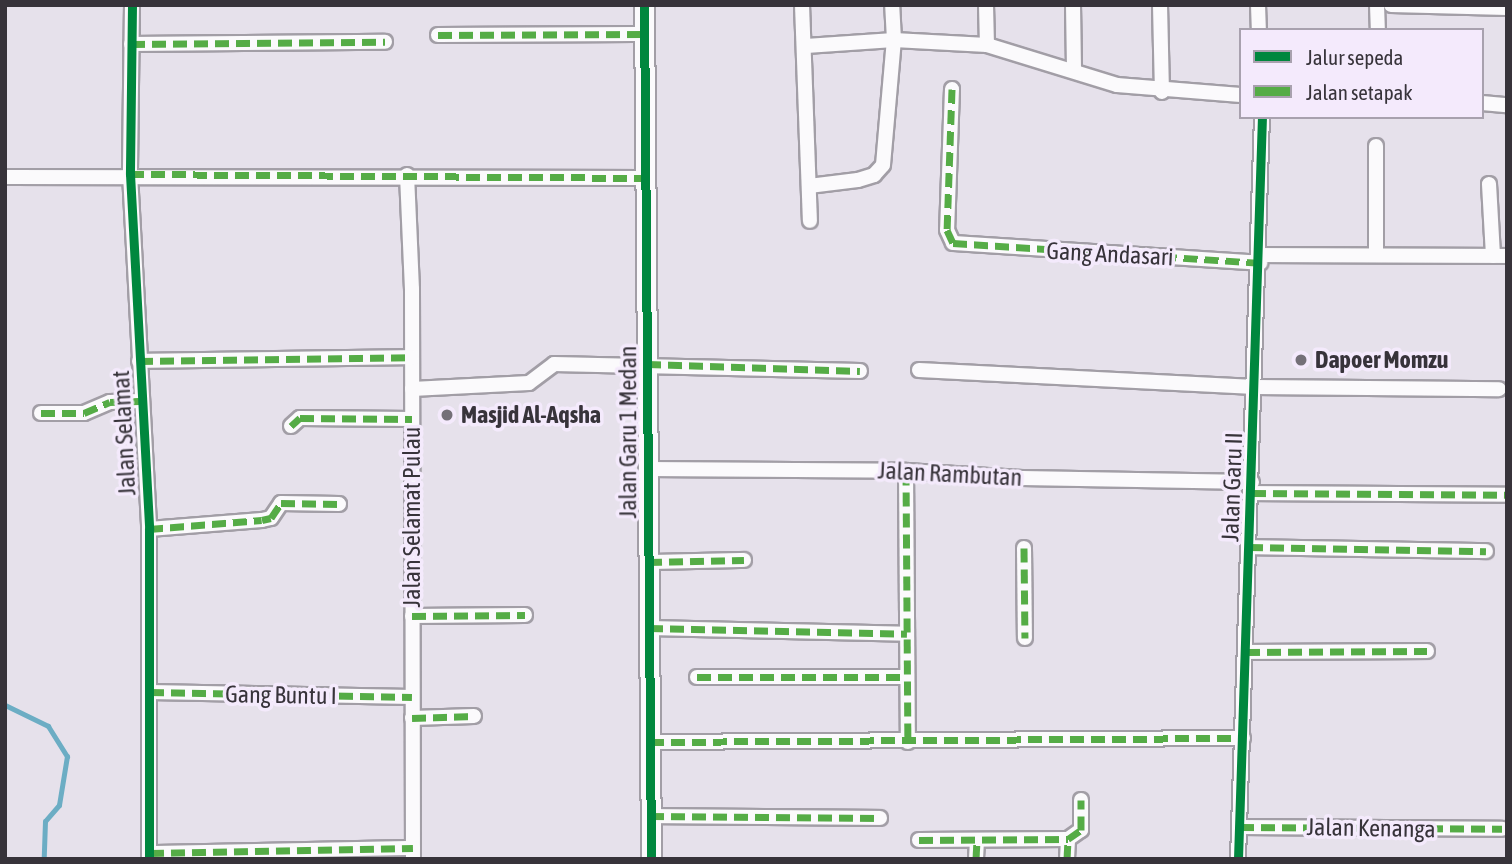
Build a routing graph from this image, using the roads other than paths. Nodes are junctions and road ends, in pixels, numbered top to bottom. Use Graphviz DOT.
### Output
graph roads {
  1 [pos="132,5"];
  2 [pos="644,5"];
  3 [pos="802,5"];
  4 [pos="892,5"];
  5 [pos="986,5"];
  6 [pos="1073,5"];
  7 [pos="1160,5"];
  8 [pos="1258,5"];
  9 [pos="1377,5"];
  10 [pos="1391,5"];
  11 [pos="1507,8"];
  12 [pos="1259,28"];
  13 [pos="1378,28"];
  14 [pos="644,34"];
  15 [pos="438,35"];
  16 [pos="894,40"];
  17 [pos="385,42"];
  18 [pos="131,44"];
  19 [pos="987,45"];
  20 [pos="806,46"];
  21 [pos="1074,70"];
  22 [pos="951,89"];
  23 [pos="1162,92"];
  24 [pos="1239,95"];
  25 [pos="1484,103"];
  26 [pos="1507,105"];
  27 [pos="1262,119"];
  28 [pos="1376,146"];
  29 [pos="130,174"];
  30 [pos="407,175"];
  31 [pos="5,177"];
  32 [pos="646,178"];
  33 [pos="1489,184"];
  34 [pos="809,186"];
  35 [pos="810,221"];
  36 [pos="1376,254"];
  37 [pos="1500,256"];
  38 [pos="1260,259"];
  39 [pos="412,357"];
  40 [pos="139,360"];
  41 [pos="647,364"];
  42 [pos="919,370"];
  43 [pos="860,371"];
  44 [pos="1255,387"];
  45 [pos="412,389"];
  46 [pos="1499,389"];
  47 [pos="139,401"];
  48 [pos="41,413"];
  49 [pos="412,419"];
  50 [pos="291,426"];
  51 [pos="648,469"];
  52 [pos="906,471"];
  53 [pos="1252,487"];
  54 [pos="1507,495"];
  55 [pos="339,504"];
  56 [pos="149,529"];
  57 [pos="1249,547"];
  58 [pos="1024,548"];
  59 [pos="1486,551"];
  60 [pos="744,560"];
  61 [pos="648,562"];
  62 [pos="525,615"];
  63 [pos="412,616"];
  64 [pos="649,628"];
  65 [pos="907,634"];
  66 [pos="1024,638"];
  67 [pos="1427,651"];
  68 [pos="1246,652"];
  69 [pos="697,677"];
  70 [pos="908,677"];
  71 [pos="150,692"];
  72 [pos="412,697"];
  73 [pos="474,716"];
  74 [pos="412,718"];
  75 [pos="1243,738"];
  76 [pos="650,742"];
  77 [pos="908,742"];
  78 [pos="1081,800"];
  79 [pos="650,816"];
  80 [pos="880,818"];
  81 [pos="1240,827"];
  82 [pos="1503,829"];
  83 [pos="1068,839"];
  84 [pos="919,840"];
  85 [pos="977,840"];
  86 [pos="413,853"];
  87 [pos="149,856"];
  88 [pos="651,859"];
  89 [pos="976,859"];
  90 [pos="1067,859"];
  91 [pos="1238,859"];
  1 -- 18 [label="street, Jalan Selamat"];
  2 -- 14 [label="street, Jalan Garu 1 Medan"];
  3 -- 20 [label="street"];
  4 -- 16 [label="street"];
  5 -- 19 [label="street"];
  6 -- 21 [label="street"];
  7 -- 23 [label="street"];
  8 -- 12 [label="street"];
  9 -- 13 [label="street"];
  10 -- 11 [label="street"];
  14 -- 15 [label="street"];
  14 -- 32 [label="street, Jalan Garu 1 Medan"];
  16 -- 19 [label="street"];
  16 -- 20 [label="street"];
  16 -- 34 [label="street"];
  17 -- 18 [label="street"];
  18 -- 29 [label="street, Jalan Selamat"];
  19 -- 21 [label="street"];
  20 -- 34 [label="street"];
  21 -- 23 [label="street"];
  22 -- 38 [label="street, Gang Andasari"];
  23 -- 24 [label="street"];
  25 -- 26 [label="street"];
  27 -- 38 [label="street, Jalan Garu II"];
  28 -- 36 [label="street"];
  29 -- 30 [label="street"];
  29 -- 31 [label="street"];
  29 -- 40 [label="street, Jalan Selamat"];
  30 -- 32 [label="street"];
  30 -- 39 [label="street, Jalan Selamat Pulau"];
  32 -- 41 [label="street, Jalan Garu 1 Medan"];
  33 -- 37 [label="street"];
  34 -- 35 [label="street"];
  36 -- 37 [label="street, Gang Andasari"];
  36 -- 38 [label="street, Gang Andasari"];
  38 -- 44 [label="street, Jalan Garu II"];
  39 -- 40 [label="street"];
  39 -- 45 [label="street, Jalan Selamat Pulau"];
  40 -- 47 [label="street, Jalan Selamat"];
  41 -- 43 [label="street"];
  41 -- 45 [label="street"];
  41 -- 51 [label="street, Jalan Garu 1 Medan"];
  42 -- 44 [label="street"];
  44 -- 46 [label="street"];
  44 -- 53 [label="street, Jalan Garu II"];
  45 -- 49 [label="street, Jalan Selamat Pulau"];
  47 -- 48 [label="street"];
  47 -- 56 [label="street, Jalan Selamat"];
  49 -- 50 [label="street"];
  49 -- 63 [label="street, Jalan Selamat Pulau"];
  51 -- 52 [label="street, Jalan Rambutan"];
  51 -- 61 [label="street, Jalan Garu 1 Medan"];
  52 -- 53 [label="street, Jalan Rambutan"];
  52 -- 65 [label="street"];
  53 -- 54 [label="street, Jalan Rambutan"];
  53 -- 57 [label="street, Jalan Garu II"];
  55 -- 56 [label="street"];
  56 -- 71 [label="street, Jalan Selamat"];
  57 -- 59 [label="street"];
  57 -- 68 [label="street, Jalan Garu II"];
  58 -- 66 [label="street"];
  60 -- 61 [label="street"];
  61 -- 64 [label="street, Jalan Garu 1 Medan"];
  62 -- 63 [label="street"];
  63 -- 72 [label="street, Jalan Selamat Pulau"];
  64 -- 65 [label="street"];
  64 -- 76 [label="street, Jalan Garu 1 Medan"];
  65 -- 70 [label="street"];
  67 -- 68 [label="street"];
  68 -- 75 [label="street, Jalan Garu II"];
  69 -- 70 [label="street"];
  70 -- 77 [label="street"];
  71 -- 72 [label="street, Gang Buntu I"];
  71 -- 87 [label="street, Jalan Selamat"];
  72 -- 74 [label="street, Jalan Selamat Pulau"];
  73 -- 74 [label="street"];
  74 -- 86 [label="street, Jalan Selamat Pulau"];
  75 -- 77 [label="street"];
  75 -- 81 [label="street, Jalan Garu II"];
  76 -- 77 [label="street"];
  76 -- 79 [label="street, Jalan Garu 1 Medan"];
  78 -- 83 [label="street"];
  79 -- 80 [label="street"];
  79 -- 88 [label="street, Jalan Garu 1 Medan"];
  81 -- 82 [label="street, Jalan Kenanga"];
  81 -- 91 [label="street, Jalan Garu II"];
  83 -- 85 [label="street"];
  83 -- 90 [label="street"];
  84 -- 85 [label="street"];
  85 -- 89 [label="street"];
  86 -- 87 [label="street"];
}
